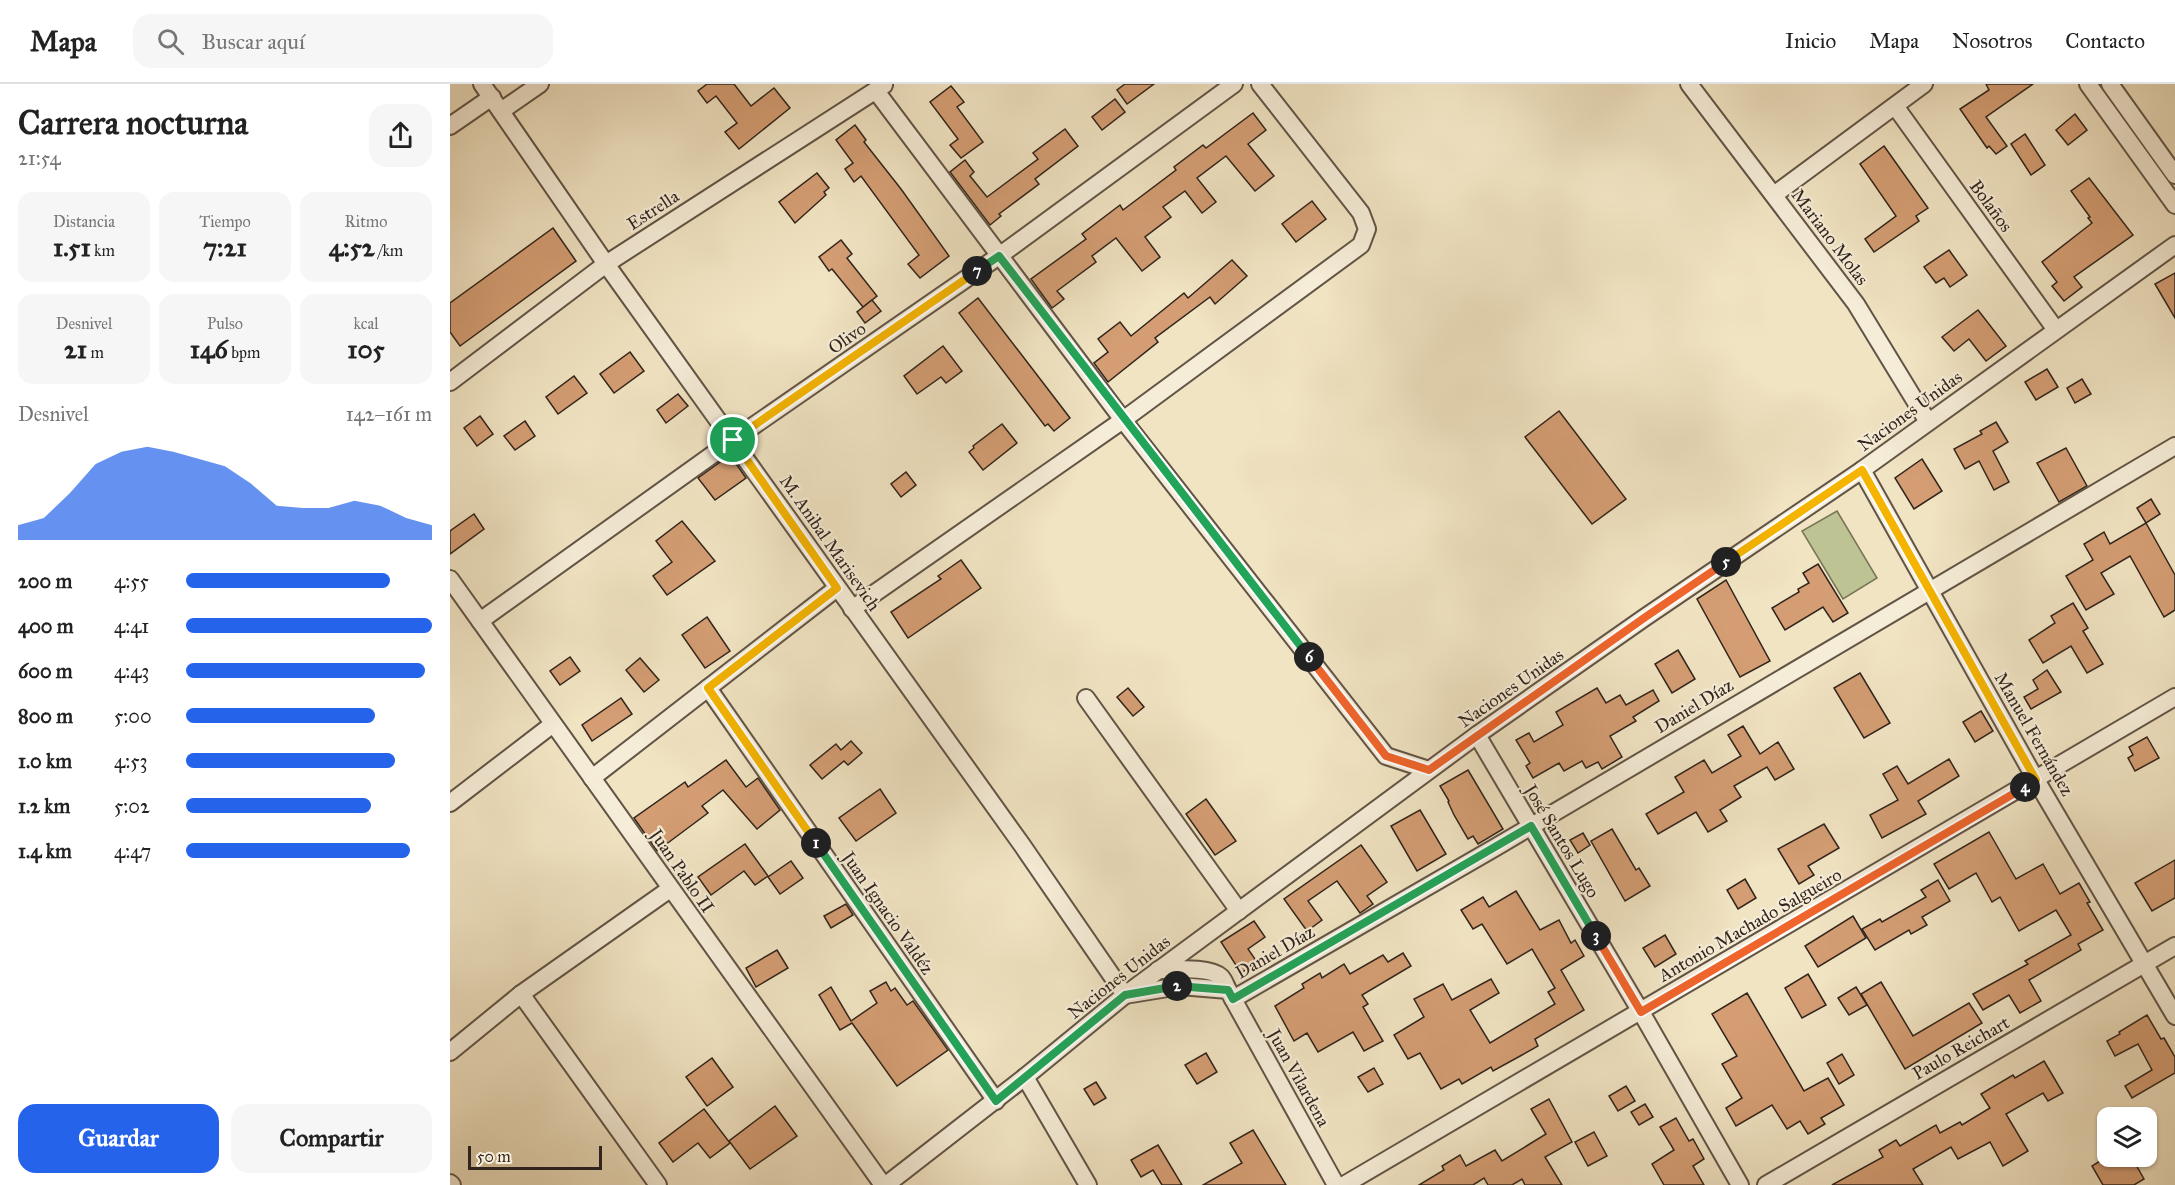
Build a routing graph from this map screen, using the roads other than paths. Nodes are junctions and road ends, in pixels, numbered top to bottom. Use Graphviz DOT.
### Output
graph roads {
  1 [pos="540,84"];
  2 [pos="1234,84"];
  3 [pos="1260,84"];
  4 [pos="1689,84"];
  5 [pos="1924,84"];
  6 [pos="2110,84"];
  7 [pos="2091,85"];
  8 [pos="881,87"];
  9 [pos="492,97"];
  10 [pos="1895,106"];
  11 [pos="450,126"];
  12 [pos="2175,175"];
  13 [pos="1774,195"];
  14 [pos="2175,205"];
  15 [pos="2175,244"];
  16 [pos="999,256"];
  17 [pos="606,264"];
  18 [pos="2056,330"];
  19 [pos="450,382"];
  20 [pos="1123,420"];
  21 [pos="1928,422"];
  22 [pos="733,440"];
  23 [pos="2175,446"];
  24 [pos="1862,470"];
  25 [pos="450,579"];
  26 [pos="837,588"];
  27 [pos="1929,589"];
  28 [pos="852,609"];
  29 [pos="480,621"];
  30 [pos="708,688"];
  31 [pos="2175,697"];
  32 [pos="1086,698"];
  33 [pos="554,724"];
  34 [pos="1477,735"];
  35 [pos="1429,770"];
  36 [pos="592,778"];
  37 [pos="2036,780"];
  38 [pos="450,803"];
  39 [pos="1531,826"];
  40 [pos="670,889"];
  41 [pos="1239,911"];
  42 [pos="2175,946"];
  43 [pos="2144,963"];
  44 [pos="1158,970"];
  45 [pos="521,994"];
  46 [pos="1125,995"];
  47 [pos="1230,995"];
  48 [pos="1641,1012"];
  49 [pos="2175,1016"];
  50 [pos="450,1052"];
  51 [pos="1025,1077"];
  52 [pos="996,1101"];
  53 [pos="658,1185"];
  54 [pos="884,1185"];
  55 [pos="1088,1185"];
  56 [pos="1336,1185"];
  57 [pos="1344,1185"];
  58 [pos="1740,1185"];
  59 [pos="1766,1185"];
  1 -- 9 [label="street"];
  2 -- 16 [label="street, Olivo"];
  3 -- 20 [label="street"];
  4 -- 13 [label="street, Mariano Molas"];
  5 -- 10 [label="street"];
  6 -- 12 [label="street"];
  7 -- 14 [label="street"];
  8 -- 16 [label="street"];
  8 -- 17 [label="street, Estrella"];
  9 -- 11 [label="street"];
  9 -- 17 [label="street, M. Anibal Marisevich"];
  10 -- 13 [label="street"];
  10 -- 18 [label="street, Bolaños"];
  13 -- 21 [label="street, Mariano Molas"];
  15 -- 18 [label="street, Naciones Unidas"];
  16 -- 20 [label="street"];
  16 -- 22 [label="street, Olivo"];
  17 -- 19 [label="street, Estrella"];
  17 -- 22 [label="street, M. Anibal Marisevich"];
  18 -- 21 [label="street, Naciones Unidas"];
  20 -- 28 [label="street"];
  20 -- 35 [label="street"];
  21 -- 24 [label="street, Naciones Unidas"];
  22 -- 26 [label="street, M. Anibal Marisevich"];
  22 -- 29 [label="street, Olivo"];
  23 -- 27 [label="street, Daniel Díaz"];
  24 -- 27 [label="street, Manuel Fernández"];
  24 -- 34 [label="street, Naciones Unidas"];
  25 -- 29 [label="street, Juan Pablo II"];
  26 -- 28 [label="street, M. Anibal Marisevich"];
  26 -- 30 [label="street"];
  27 -- 37 [label="street, Manuel Fernández"];
  27 -- 39 [label="street, Daniel Díaz"];
  28 -- 46 [label="street, M. Anibal Marisevich"];
  29 -- 33 [label="street, Juan Pablo II"];
  30 -- 36 [label="street"];
  30 -- 52 [label="street, Juan Ignacio Valdéz"];
  31 -- 37 [label="street, Antonio Machado Salgueiro"];
  32 -- 41 [label="street"];
  33 -- 36 [label="street, Juan Pablo II"];
  33 -- 38 [label="street"];
  34 -- 35 [label="street, Naciones Unidas"];
  34 -- 39 [label="street, José Santos Lugo"];
  35 -- 41 [label="street, Naciones Unidas"];
  36 -- 40 [label="street, Juan Pablo II"];
  37 -- 43 [label="street, Manuel Fernández"];
  37 -- 48 [label="street, Antonio Machado Salgueiro"];
  39 -- 47 [label="street, Daniel Díaz"];
  39 -- 48 [label="street, José Santos Lugo"];
  40 -- 45 [label="street"];
  40 -- 54 [label="street, Juan Pablo II"];
  41 -- 44 [label="street, Naciones Unidas"];
  42 -- 43 [label="street, Paulo Reichart"];
  43 -- 49 [label="street, Manuel Fernández"];
  43 -- 59 [label="street, Paulo Reichart"];
  44 -- 46 [label="street, Naciones Unidas"];
  44 -- 47 [label="street, Juan Vilardena"];
  45 -- 50 [label="street"];
  45 -- 53 [label="street"];
  46 -- 47 [label="street"];
  46 -- 51 [label="street, Naciones Unidas"];
  47 -- 56 [label="street, Juan Vilardena"];
  48 -- 57 [label="street, Antonio Machado Salgueiro"];
  48 -- 58 [label="street, José Santos Lugo"];
  51 -- 52 [label="street, Naciones Unidas"];
  51 -- 55 [label="street"];
  52 -- 54 [label="street, Naciones Unidas"];
}
